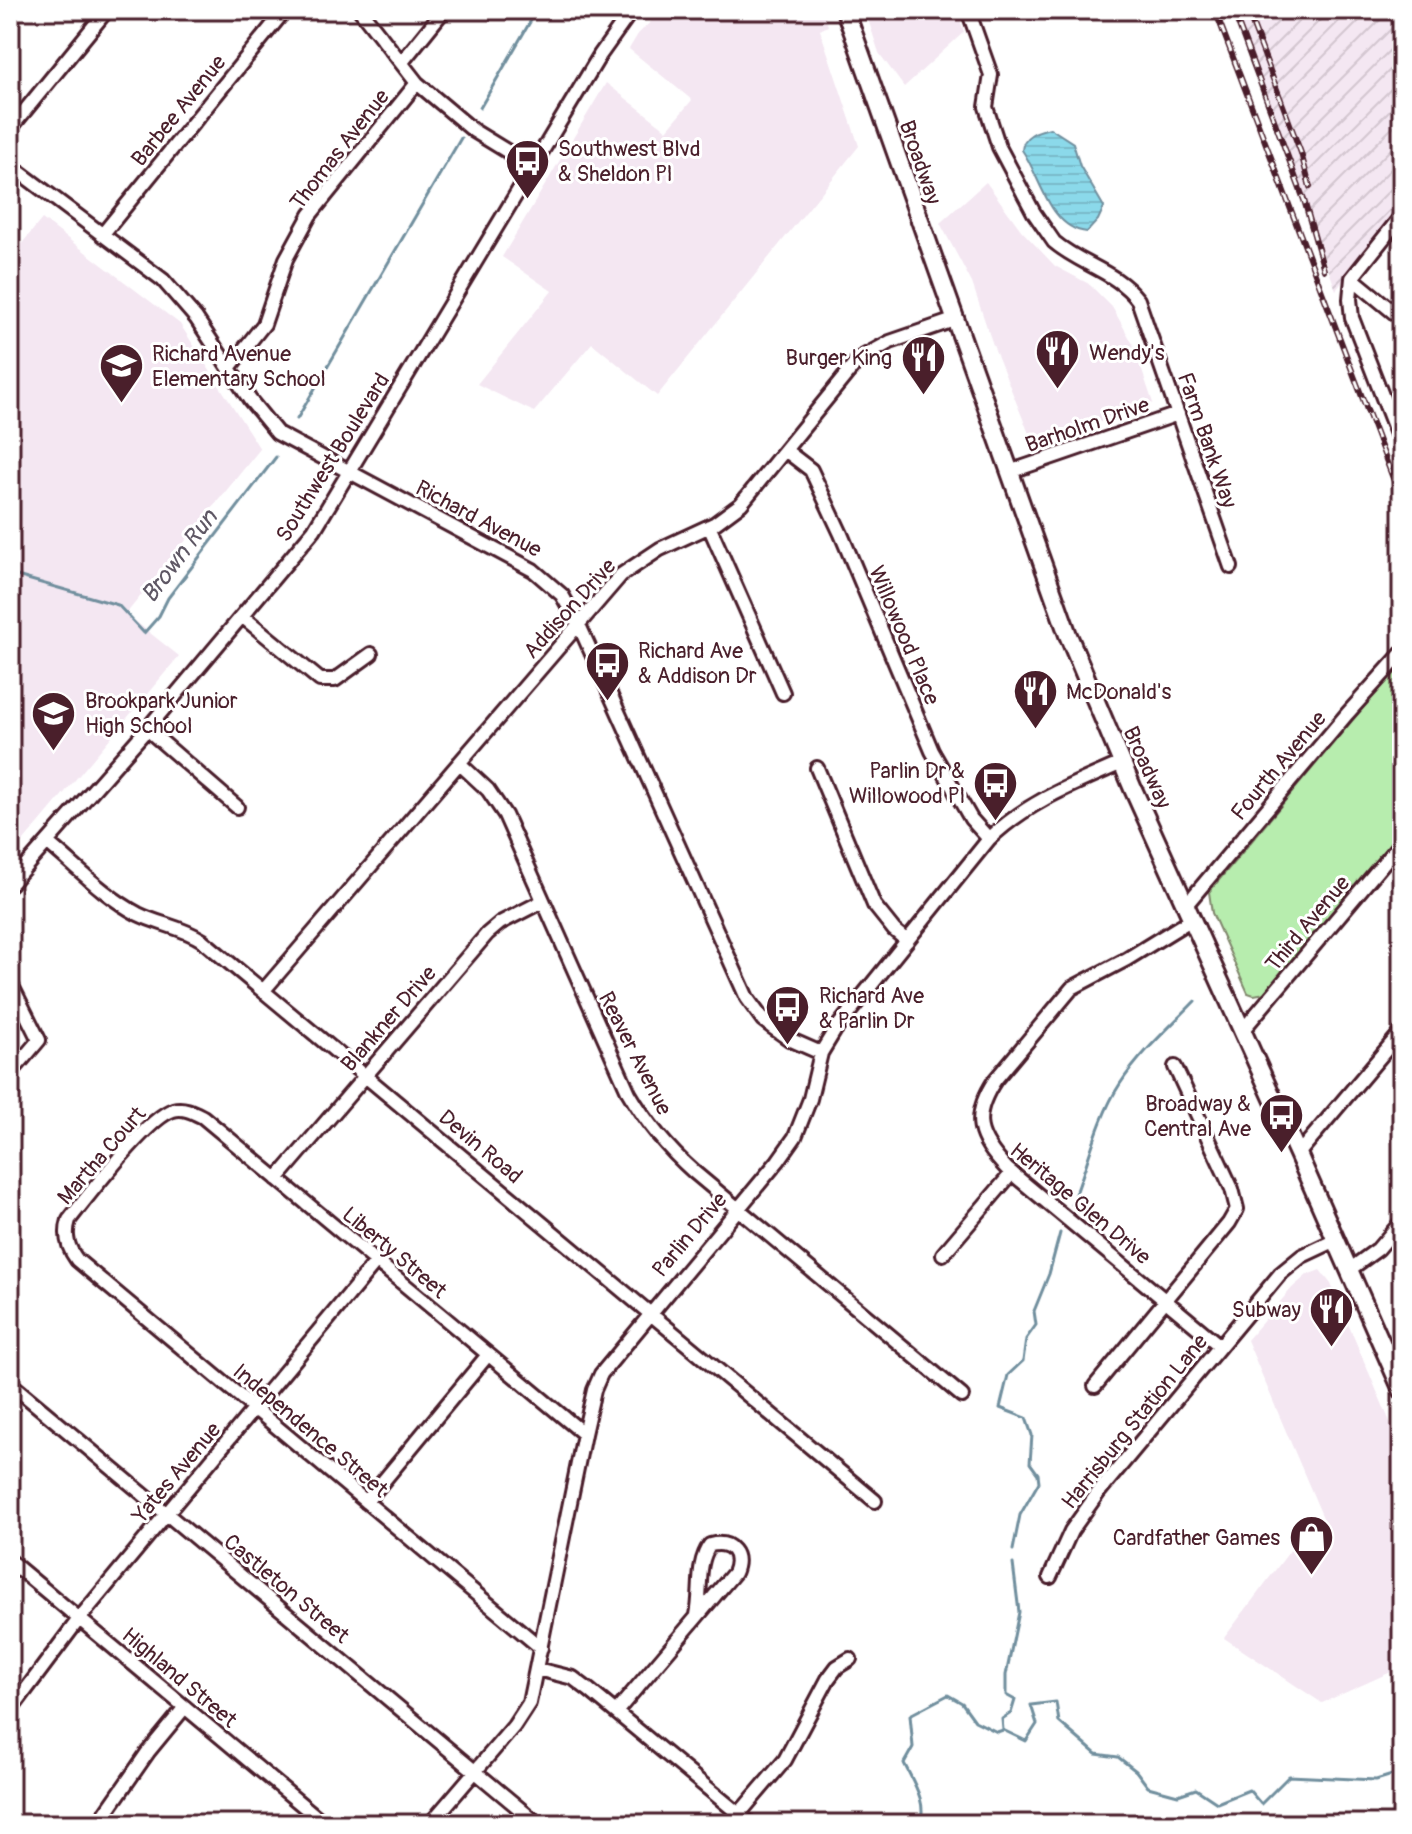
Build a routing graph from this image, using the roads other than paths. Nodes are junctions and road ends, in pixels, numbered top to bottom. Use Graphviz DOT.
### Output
graph roads {
  1 [pos="107,10"];
  2 [pos="285,10"];
  3 [pos="360,10"];
  4 [pos="444,10"];
  5 [pos="632,10"];
  6 [pos="845,10"];
  7 [pos="968,10"];
  8 [pos="402,62"];
  9 [pos="417,83"];
  10 [pos="10,129"];
  11 [pos="10,165"];
  12 [pos="533,167"];
  13 [pos="1402,215"];
  14 [pos="102,235"];
  15 [pos="1352,278"];
  16 [pos="1402,319"];
  17 [pos="954,320"];
  18 [pos="229,368"];
  19 [pos="1178,414"];
  20 [pos="1402,447"];
  21 [pos="785,450"];
  22 [pos="350,472"];
  23 [pos="1009,472"];
  24 [pos="709,526"];
  25 [pos="1231,567"];
  26 [pos="242,616"];
  27 [pos="579,625"];
  28 [pos="1402,653"];
  29 [pos="371,654"];
  30 [pos="783,693"];
  31 [pos="147,729"];
  32 [pos="459,763"];
  33 [pos="1122,763"];
  34 [pos="817,768"];
  35 [pos="237,807"];
  36 [pos="989,839"];
  37 [pos="1402,841"];
  38 [pos="48,843"];
  39 [pos="10,884"];
  40 [pos="543,901"];
  41 [pos="1189,912"];
  42 [pos="907,941"];
  43 [pos="10,982"];
  44 [pos="264,990"];
  45 [pos="1242,1031"];
  46 [pos="1402,1031"];
  47 [pos="821,1053"];
  48 [pos="1175,1067"];
  49 [pos="10,1074"];
  50 [pos="364,1075"];
  51 [pos="176,1109"];
  52 [pos="1298,1154"];
  53 [pos="1012,1173"];
  54 [pos="277,1179"];
  55 [pos="737,1208"];
  56 [pos="1402,1221"];
  57 [pos="66,1236"];
  58 [pos="51,1238"];
  59 [pos="1336,1240"];
  60 [pos="943,1254"];
  61 [pos="376,1262"];
  62 [pos="1349,1270"];
  63 [pos="1165,1301"];
  64 [pos="649,1313"];
  65 [pos="1220,1346"];
  66 [pos="487,1356"];
  67 [pos="10,1383"];
  68 [pos="1095,1386"];
  69 [pos="1402,1390"];
  70 [pos="962,1396"];
  71 [pos="254,1409"];
  72 [pos="584,1434"];
  73 [pos="875,1501"];
  74 [pos="366,1502"];
  75 [pos="167,1514"];
  76 [pos="10,1561"];
  77 [pos="1050,1577"];
  78 [pos="697,1615"];
  79 [pos="79,1619"];
  80 [pos="541,1648"];
  81 [pos="850,1659"];
  82 [pos="537,1669"];
  83 [pos="185,1707"];
  84 [pos="10,1711"];
  85 [pos="616,1712"];
  86 [pos="474,1772"];
  87 [pos="739,1814"];
  88 [pos="98,1824"];
  89 [pos="325,1824"];
  90 [pos="430,1824"];
  91 [pos="538,1824"];
  92 [pos="751,1824"];
  1 -- 10 [label="street"];
  2 -- 14 [label="street, Barbee Avenue"];
  3 -- 8 [label="street"];
  4 -- 8 [label="street"];
  5 -- 12 [label="street, Southwest Boulevard"];
  6 -- 17 [label="main road, Broadway"];
  7 -- 19 [label="street, Farm Bank Way"];
  8 -- 9 [label="street"];
  9 -- 12 [label="street"];
  9 -- 18 [label="street, Thomas Avenue"];
  11 -- 14 [label="street, Richard Avenue"];
  12 -- 22 [label="street, Southwest Boulevard"];
  13 -- 15 [label="street"];
  14 -- 18 [label="street, Richard Avenue"];
  15 -- 16 [label="street"];
  15 -- 20 [label="street"];
  17 -- 21 [label="street, Addison Drive"];
  17 -- 23 [label="main road, Broadway"];
  18 -- 22 [label="street, Richard Avenue"];
  19 -- 23 [label="street, Barholm Drive"];
  19 -- 25 [label="street, Farm Bank Way"];
  21 -- 24 [label="street, Addison Drive"];
  21 -- 36 [label="street, Willowood Place"];
  22 -- 26 [label="street, Southwest Boulevard"];
  22 -- 27 [label="street, Richard Avenue"];
  23 -- 33 [label="main road, Broadway"];
  24 -- 27 [label="street, Addison Drive"];
  24 -- 30 [label="street"];
  26 -- 29 [label="street"];
  26 -- 31 [label="street, Southwest Boulevard"];
  27 -- 32 [label="street, Addison Drive"];
  27 -- 47 [label="street, Richard Avenue"];
  28 -- 41 [label="street, Fourth Avenue"];
  31 -- 35 [label="street"];
  31 -- 38 [label="street, Southwest Boulevard"];
  32 -- 40 [label="street, Reaver Avenue"];
  32 -- 44 [label="street, Addison Drive"];
  33 -- 36 [label="street, Parlin Drive"];
  33 -- 41 [label="main road, Broadway"];
  34 -- 42 [label="street"];
  36 -- 42 [label="street, Parlin Drive"];
  37 -- 45 [label="street, Third Avenue"];
  38 -- 39 [label="street, Southwest Boulevard"];
  38 -- 44 [label="street, Devin Road"];
  40 -- 50 [label="street, Blankner Drive"];
  40 -- 55 [label="street, Reaver Avenue"];
  41 -- 45 [label="main road, Broadway"];
  41 -- 53 [label="street, Heritage Glen Drive"];
  42 -- 47 [label="street, Parlin Drive"];
  43 -- 49 [label="street"];
  44 -- 50 [label="street, Devin Road"];
  45 -- 52 [label="main road, Broadway"];
  46 -- 52 [label="street"];
  47 -- 55 [label="street, Parlin Drive"];
  48 -- 63 [label="street"];
  50 -- 54 [label="street, Blankner Drive"];
  50 -- 64 [label="street, Devin Road"];
  51 -- 54 [label="street, Liberty Street"];
  51 -- 57 [label="street, Martha Court"];
  52 -- 59 [label="main road, Broadway"];
  53 -- 60 [label="street"];
  53 -- 63 [label="street, Heritage Glen Drive"];
  54 -- 61 [label="street, Liberty Street"];
  55 -- 64 [label="street, Parlin Drive"];
  55 -- 70 [label="street, Reaver Avenue"];
  56 -- 62 [label="street"];
  57 -- 58 [label="street"];
  57 -- 71 [label="street, Independence Street"];
  59 -- 62 [label="main road, Broadway"];
  59 -- 65 [label="street, Harrisburg Station Lane"];
  61 -- 66 [label="street, Liberty Street"];
  61 -- 71 [label="street, Yates Avenue"];
  62 -- 69 [label="main road, Broadway"];
  63 -- 65 [label="street, Heritage Glen Drive"];
  63 -- 68 [label="street"];
  64 -- 72 [label="street, Parlin Drive"];
  64 -- 73 [label="street, Devin Road"];
  65 -- 77 [label="street, Harrisburg Station Lane"];
  66 -- 72 [label="street, Liberty Street"];
  66 -- 74 [label="street"];
  67 -- 75 [label="street, Castleton Street"];
  71 -- 74 [label="street, Independence Street"];
  71 -- 75 [label="street, Yates Avenue"];
  72 -- 80 [label="street, Parlin Drive"];
  74 -- 80 [label="street, Independence Street"];
  75 -- 79 [label="street, Yates Avenue"];
  75 -- 86 [label="street, Castleton Street"];
  76 -- 79 [label="street, Highland Street"];
  78 -- 78 [label="street"];
  78 -- 85 [label="street"];
  79 -- 83 [label="street, Highland Street"];
  79 -- 84 [label="street, Yates Avenue"];
  80 -- 82 [label="street, Parlin Drive"];
  81 -- 87 [label="street"];
  82 -- 85 [label="street"];
  82 -- 86 [label="street, Parlin Drive"];
  83 -- 88 [label="street"];
  83 -- 89 [label="street, Highland Street"];
  85 -- 87 [label="street"];
  86 -- 90 [label="street, Parlin Drive"];
  86 -- 91 [label="street, Castleton Street"];
  87 -- 92 [label="street"];
}
